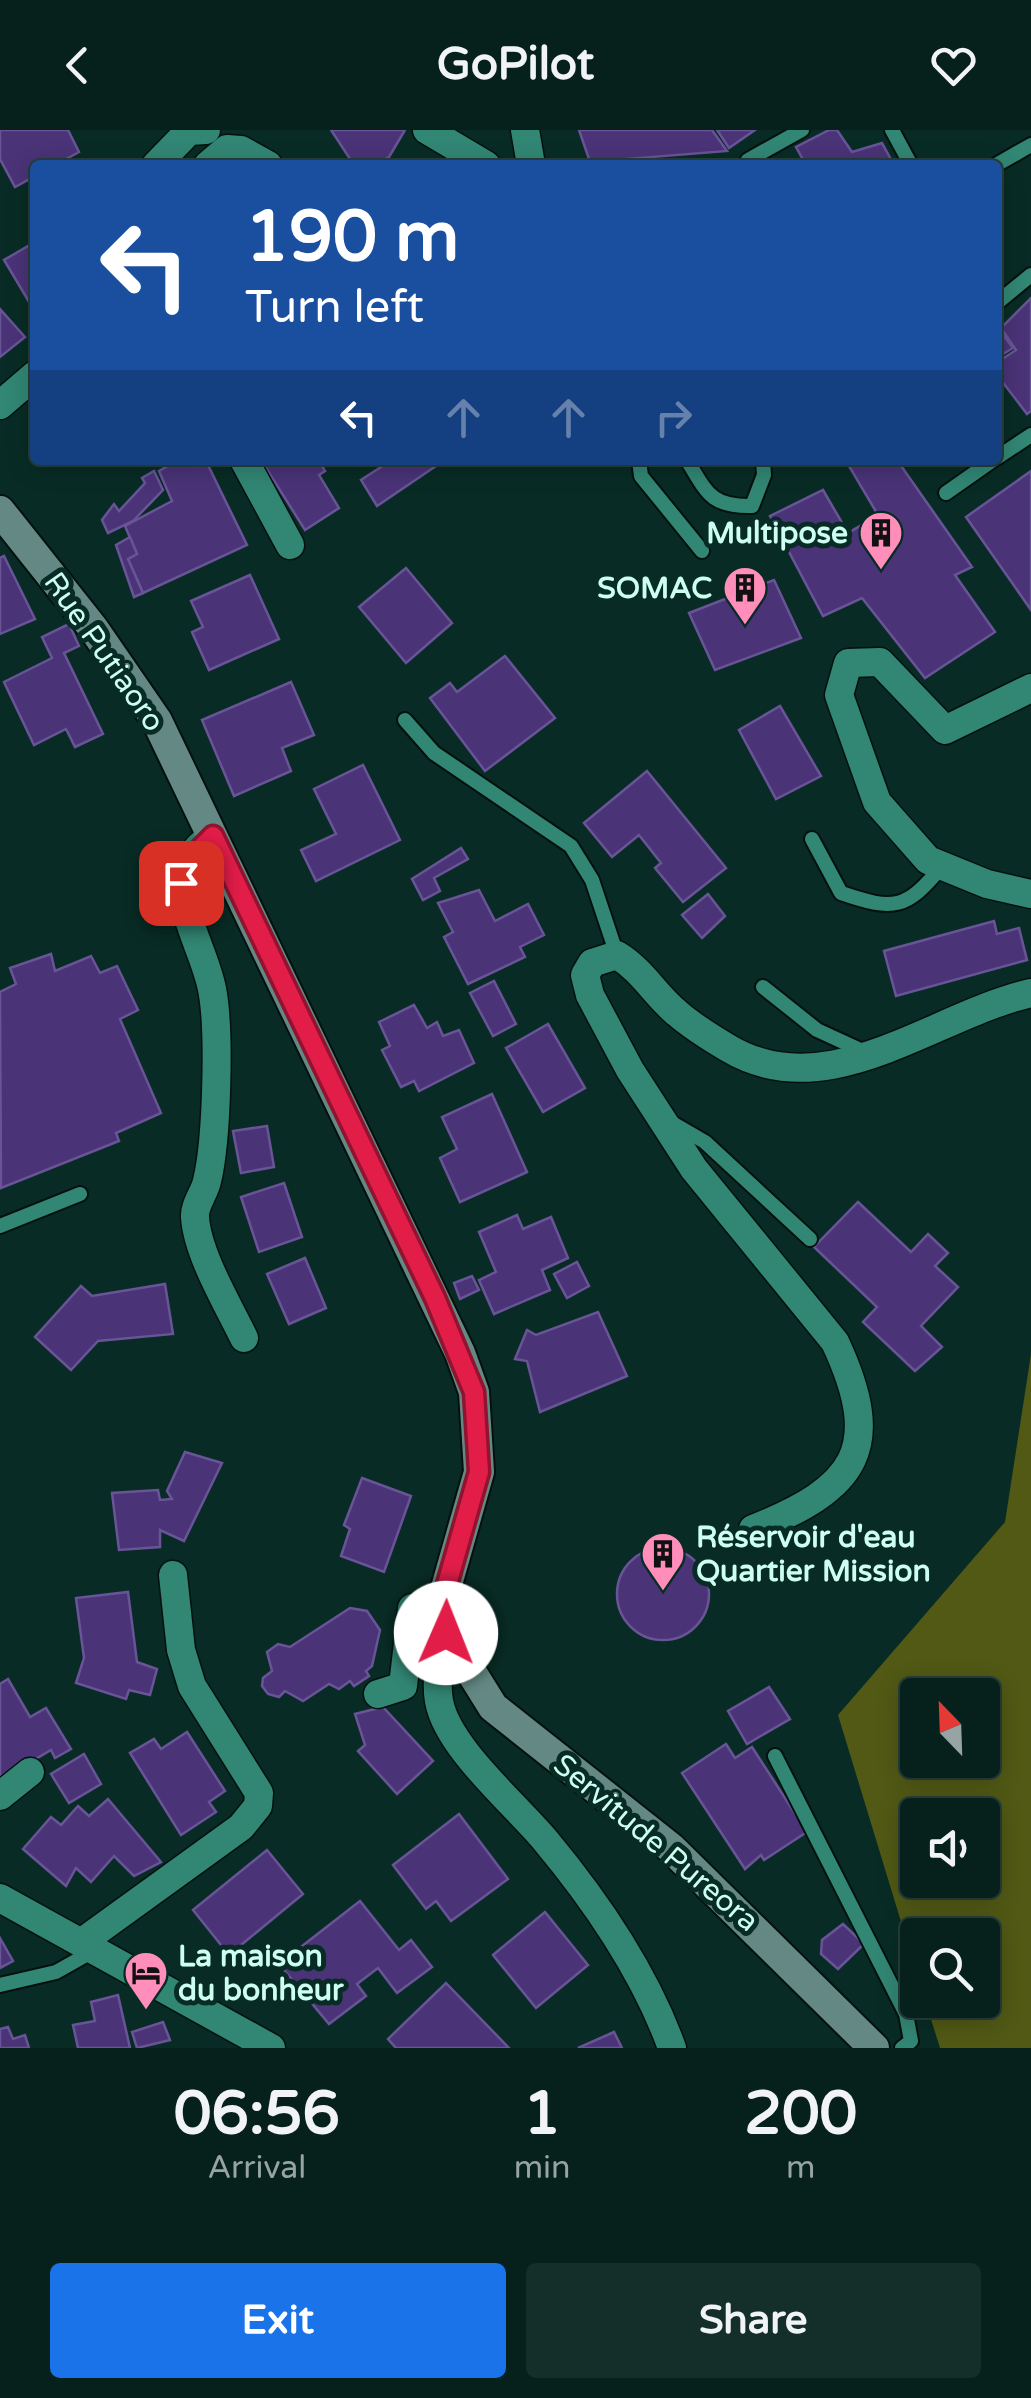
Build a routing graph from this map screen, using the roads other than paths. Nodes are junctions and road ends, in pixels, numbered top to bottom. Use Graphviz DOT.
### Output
graph roads {
  1 [pos="206,130"];
  2 [pos="428,130"];
  3 [pos="525,130"];
  4 [pos="802,130"];
  5 [pos="892,130"];
  6 [pos="1026,130"];
  7 [pos="1031,144"];
  8 [pos="241,150"];
  9 [pos="161,160"];
  10 [pos="214,160"];
  11 [pos="259,160"];
  12 [pos="478,160"];
  13 [pos="530,160"];
  14 [pos="748,160"];
  15 [pos="908,160"];
  16 [pos="1002,161"];
  17 [pos="1031,275"];
  18 [pos="1002,299"];
  19 [pos="30,379"];
  20 [pos="0,405"];
  21 [pos="1031,435"];
  22 [pos="1002,454"];
  23 [pos="247,465"];
  24 [pos="640,465"];
  25 [pos="690,465"];
  26 [pos="763,465"];
  27 [pos="985,465"];
  28 [pos="946,492"];
  29 [pos="0,511"];
  30 [pos="290,545"];
  31 [pos="702,551"];
  32 [pos="1031,688"];
  33 [pos="405,720"];
  34 [pos="213,836"];
  35 [pos="812,839"];
  36 [pos="942,866"];
  37 [pos="1031,894"];
  38 [pos="618,956"];
  39 [pos="762,987"];
  40 [pos="1031,993"];
  41 [pos="869,1054"];
  42 [pos="664,1118"];
  43 [pos="80,1194"];
  44 [pos="0,1226"];
  45 [pos="810,1238"];
  46 [pos="244,1338"];
  47 [pos="753,1529"];
  48 [pos="173,1575"];
  49 [pos="446,1622"];
  50 [pos="378,1694"];
  51 [pos="774,1756"];
  52 [pos="30,1772"];
  53 [pos="0,1796"];
  54 [pos="0,1898"];
  55 [pos="89,1946"];
  56 [pos="0,1985"];
  57 [pos="262,2047"];
  58 [pos="672,2048"];
  59 [pos="874,2048"];
  60 [pos="902,2048"];
  1 -- 8 [label="street"];
  1 -- 9 [label="street"];
  2 -- 12 [label="street"];
  3 -- 13 [label="street"];
  4 -- 14 [label="lane"];
  5 -- 15 [label="lane"];
  6 -- 7 [label="lane"];
  7 -- 16 [label="lane"];
  8 -- 10 [label="street"];
  8 -- 11 [label="street"];
  17 -- 18 [label="lane"];
  19 -- 20 [label="street"];
  21 -- 22 [label="lane"];
  23 -- 30 [label="street"];
  24 -- 31 [label="lane"];
  25 -- 26 [label="lane"];
  27 -- 28 [label="lane"];
  29 -- 34 [label="main road, Rue Putiaoro"];
  32 -- 36 [label="street"];
  33 -- 38 [label="lane"];
  34 -- 46 [label="street"];
  34 -- 49 [label="main road, Rue Putiaoro"];
  35 -- 36 [label="lane"];
  36 -- 37 [label="street"];
  38 -- 41 [label="street"];
  38 -- 42 [label="street"];
  39 -- 41 [label="lane"];
  40 -- 41 [label="street"];
  42 -- 45 [label="lane"];
  42 -- 47 [label="street"];
  43 -- 44 [label="lane"];
  48 -- 55 [label="street"];
  49 -- 50 [label="street"];
  49 -- 58 [label="street"];
  49 -- 59 [label="main road, Servitude Pureora"];
  51 -- 60 [label="lane"];
  52 -- 53 [label="street"];
  54 -- 55 [label="street"];
  55 -- 56 [label="lane"];
  55 -- 57 [label="street"];
}
